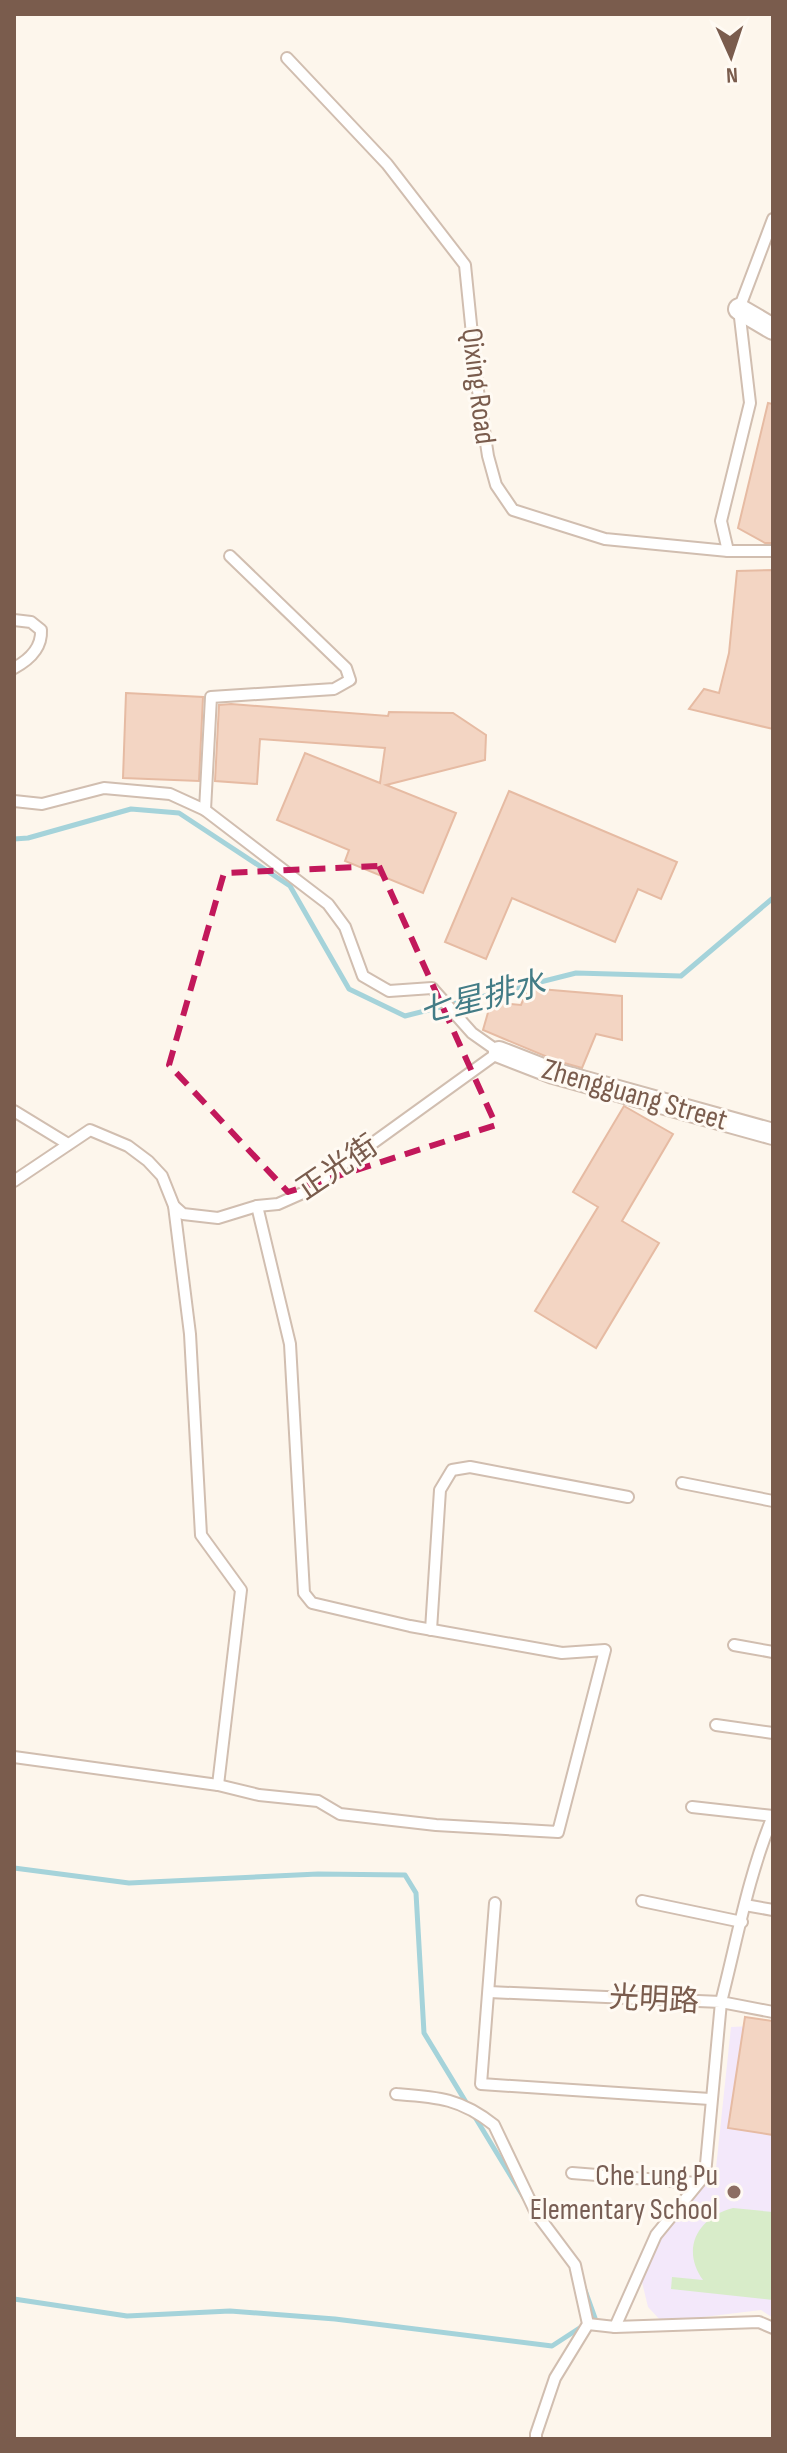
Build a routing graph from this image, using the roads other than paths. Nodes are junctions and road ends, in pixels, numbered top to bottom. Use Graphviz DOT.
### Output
graph roads {
  1 [pos="287,58"];
  2 [pos="773,219"];
  3 [pos="739,309"];
  4 [pos="773,329"];
  5 [pos="728,551"];
  6 [pos="773,551"];
  7 [pos="230,556"];
  8 [pos="14,620"];
  9 [pos="14,668"];
  10 [pos="14,801"];
  11 [pos="205,810"];
  12 [pos="499,1052"];
  13 [pos="14,1111"];
  14 [pos="773,1134"];
  15 [pos="68,1144"];
  16 [pos="14,1181"];
  17 [pos="174,1206"];
  18 [pos="257,1206"];
  19 [pos="682,1483"];
  20 [pos="628,1497"];
  21 [pos="773,1501"];
  22 [pos="431,1630"];
  23 [pos="734,1645"];
  24 [pos="773,1652"];
  25 [pos="716,1725"];
  26 [pos="773,1733"];
  27 [pos="14,1757"];
  28 [pos="218,1785"];
  29 [pos="692,1807"];
  30 [pos="773,1816"];
  31 [pos="642,1901"];
  32 [pos="495,1903"];
  33 [pos="745,1905"];
  34 [pos="773,1910"];
  35 [pos="742,1922"];
  36 [pos="489,1992"];
  37 [pos="721,2002"];
  38 [pos="773,2012"];
  39 [pos="396,2094"];
  40 [pos="710,2099"];
  41 [pos="572,2173"];
  42 [pos="697,2183"];
  43 [pos="588,2324"];
  44 [pos="615,2327"];
  45 [pos="773,2328"];
  46 [pos="536,2439"];
  1 -- 5 [label="lane, Qixing Road"];
  2 -- 3 [label="lane"];
  3 -- 4 [label="street"];
  3 -- 5 [label="lane"];
  5 -- 6 [label="lane, Qixing Road"];
  7 -- 11 [label="lane"];
  8 -- 9 [label="lane"];
  10 -- 11 [label="lane"];
  11 -- 12 [label="lane"];
  12 -- 14 [label="street, Zhengguang Street"];
  12 -- 18 [label="lane, 正光街"];
  13 -- 15 [label="lane"];
  15 -- 16 [label="lane"];
  15 -- 17 [label="lane"];
  17 -- 18 [label="lane, 正光街"];
  17 -- 28 [label="lane"];
  18 -- 22 [label="lane"];
  19 -- 21 [label="lane"];
  20 -- 22 [label="lane"];
  22 -- 28 [label="lane"];
  23 -- 24 [label="lane"];
  25 -- 26 [label="lane"];
  27 -- 28 [label="lane"];
  29 -- 30 [label="lane"];
  30 -- 33 [label="lane"];
  31 -- 35 [label="lane"];
  32 -- 36 [label="lane"];
  33 -- 34 [label="lane"];
  33 -- 35 [label="lane"];
  35 -- 37 [label="lane"];
  36 -- 37 [label="lane, 光明路"];
  36 -- 40 [label="lane"];
  37 -- 38 [label="lane"];
  37 -- 40 [label="lane, 光明路"];
  39 -- 43 [label="lane"];
  40 -- 42 [label="lane, 光明路"];
  41 -- 42 [label="lane"];
  42 -- 44 [label="lane, 光明路"];
  43 -- 44 [label="lane"];
  43 -- 46 [label="lane"];
  44 -- 45 [label="lane"];
}
